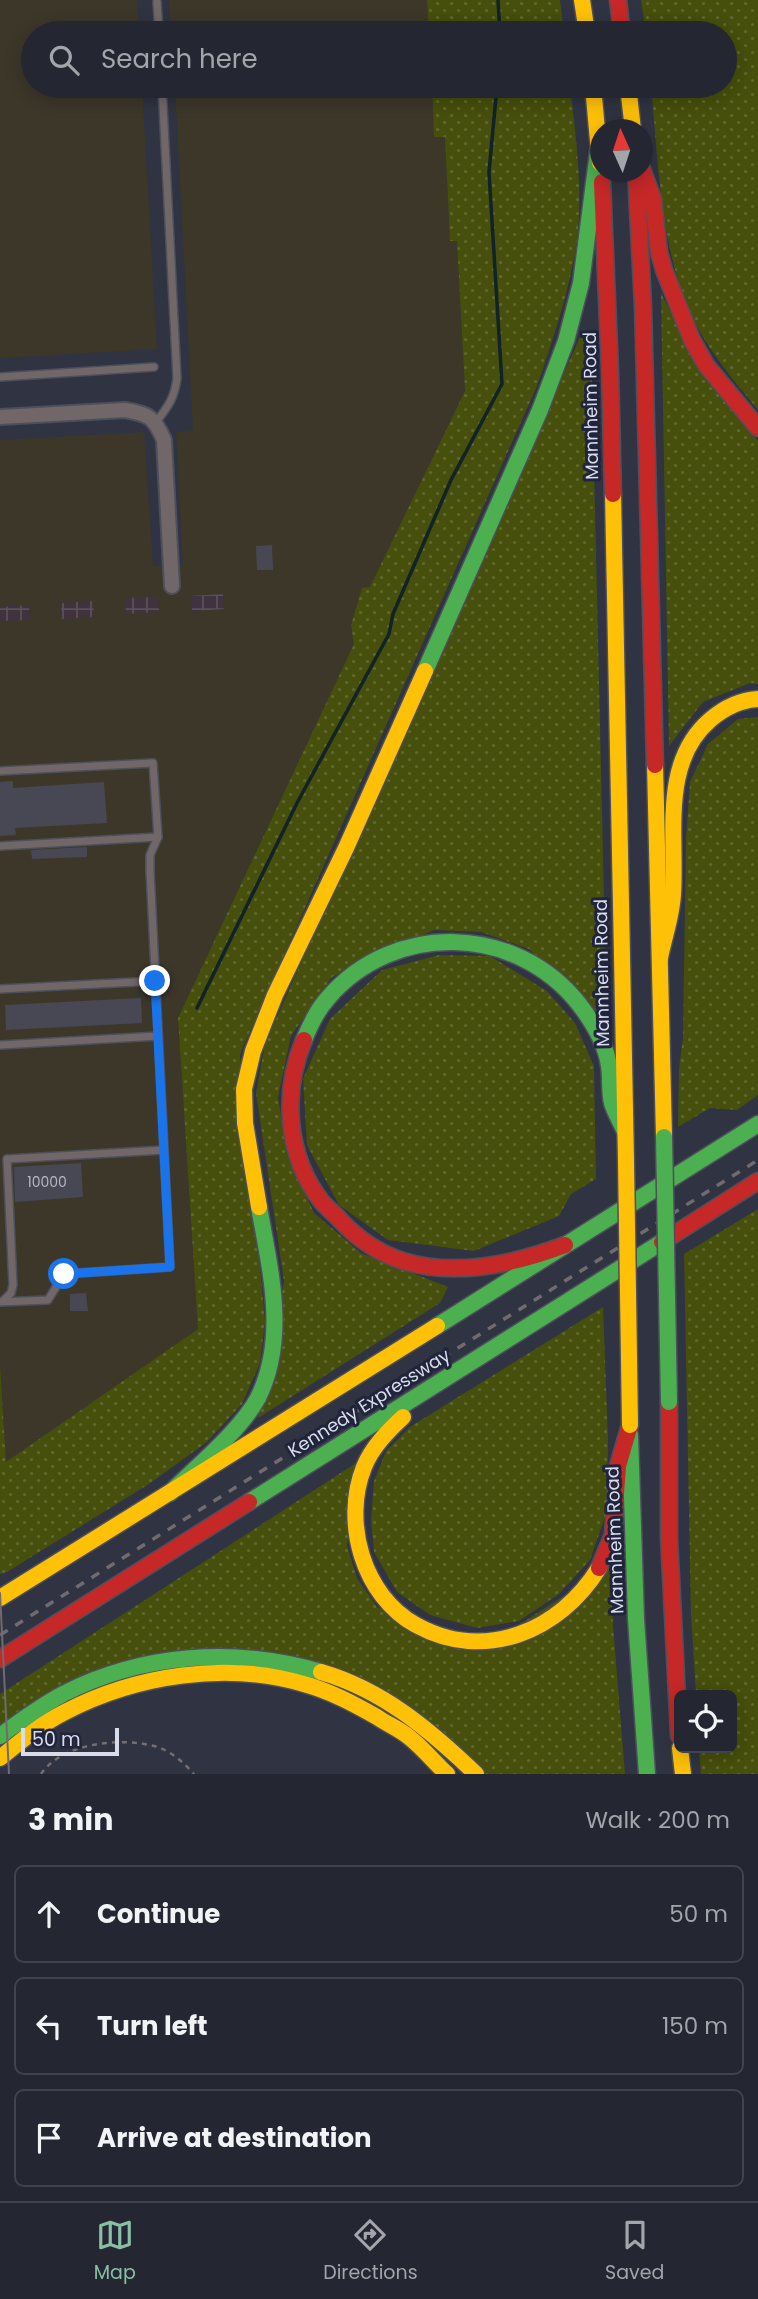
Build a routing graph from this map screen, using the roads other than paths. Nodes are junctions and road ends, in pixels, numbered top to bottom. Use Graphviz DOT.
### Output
graph roads {
  1 [pos="582,0"];
  2 [pos="618,0"];
  3 [pos="157,2"];
  4 [pos="158,21"];
  5 [pos="585,21"];
  6 [pos="621,21"];
  7 [pos="163,98"];
  8 [pos="594,98"];
  9 [pos="629,98"];
  10 [pos="596,119"];
  11 [pos="632,119"];
  12 [pos="594,182"];
  13 [pos="602,182"];
  14 [pos="637,182"];
  15 [pos="647,182"];
  16 [pos="154,367"];
  17 [pos="0,377"];
  18 [pos="0,417"];
  19 [pos="156,422"];
  20 [pos="758,428"];
  21 [pos="172,586"];
  22 [pos="758,699"];
  23 [pos="0,771"];
  24 [pos="158,836"];
  25 [pos="0,846"];
  26 [pos="660,958"];
  27 [pos="155,981"];
  28 [pos="0,989"];
  29 [pos="158,1036"];
  30 [pos="1,1045"];
  31 [pos="757,1123"];
  32 [pos="625,1132"];
  33 [pos="164,1150"];
  34 [pos="758,1181"];
  35 [pos="565,1245"];
  36 [pos="1,1302"];
  37 [pos="503,1341"];
  38 [pos="630,1425"];
  39 [pos="170,1493"];
  40 [pos="5,1593"];
  41 [pos="0,1659"];
  42 [pos="677,1690"];
  43 [pos="0,1736"];
  44 [pos="681,1753"];
  45 [pos="0,1758"];
  46 [pos="447,1774"];
  47 [pos="476,1774"];
  48 [pos="647,1774"];
  49 [pos="683,1774"];
  1 -- 5 [label="main road"];
  2 -- 6 [label="main road"];
  3 -- 4 [label="lane"];
  7 -- 19 [label="lane"];
  8 -- 10 [label="main road, Mannheim Road"];
  9 -- 11 [label="main road"];
  12 -- 39 [label="main road"];
  13 -- 32 [label="main road, Mannheim Road"];
  14 -- 26 [label="main road"];
  15 -- 20 [label="main road"];
  16 -- 17 [label="lane"];
  18 -- 19 [label="street"];
  19 -- 21 [label="street"];
  22 -- 26 [label="main road"];
  23 -- 24 [label="lane"];
  24 -- 25 [label="lane"];
  24 -- 27 [label="lane"];
  26 -- 42 [label="main road, bridge"];
  27 -- 28 [label="lane"];
  27 -- 29 [label="lane"];
  29 -- 30 [label="lane"];
  29 -- 33 [label="lane"];
  31 -- 35 [label="main road, Kennedy Expressway"];
  32 -- 35 [label="main road"];
  32 -- 38 [label="main road, Mannheim Road, bridge"];
  33 -- 36 [label="lane"];
  33 -- 36 [label="lane"];
  34 -- 37 [label="main road, Kennedy Expressway"];
  35 -- 39 [label="main road, Kennedy Expressway"];
  37 -- 38 [label="main road"];
  37 -- 41 [label="main road, Kennedy Expressway"];
  38 -- 48 [label="main road, Mannheim Road"];
  39 -- 40 [label="main road, Kennedy Expressway"];
  43 -- 47 [label="main road"];
  44 -- 49 [label="main road"];
  45 -- 46 [label="main road"];
}
